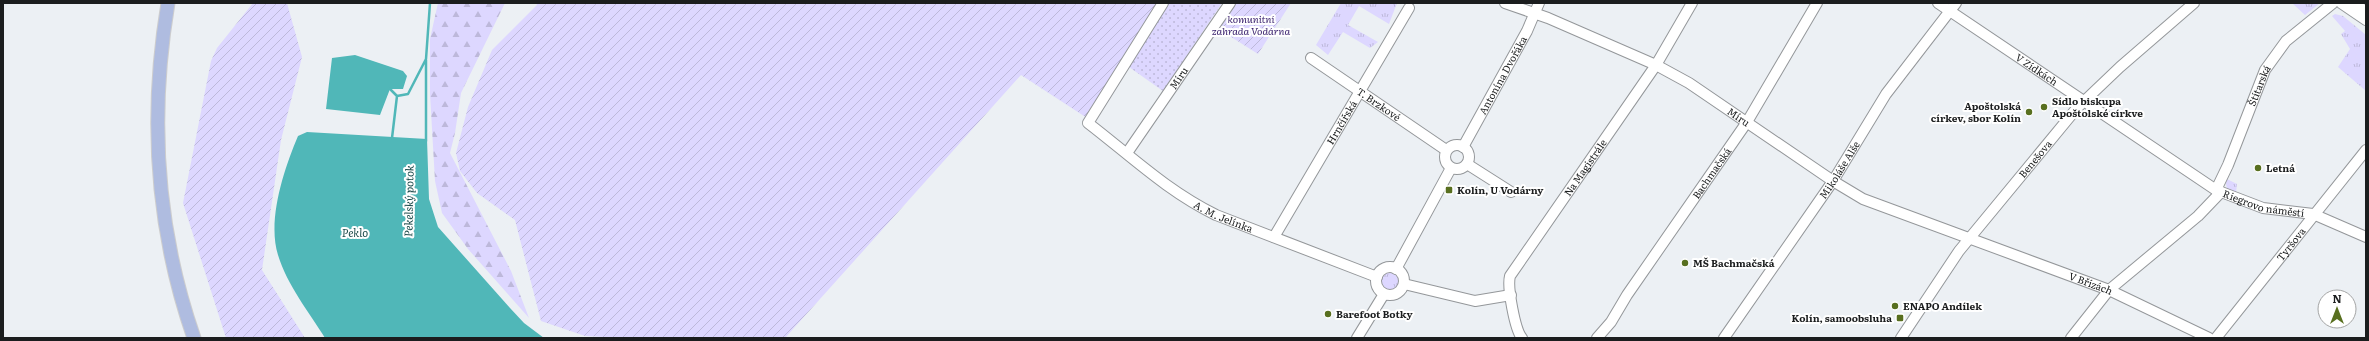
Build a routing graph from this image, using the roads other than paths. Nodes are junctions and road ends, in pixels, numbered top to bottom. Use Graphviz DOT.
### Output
graph roads {
  1 [pos="168,3"];
  2 [pos="1163,3"];
  3 [pos="1230,3"];
  4 [pos="1505,3"];
  5 [pos="1692,3"];
  6 [pos="1817,3"];
  7 [pos="1938,3"];
  8 [pos="2194,3"];
  9 [pos="2333,3"];
  10 [pos="2341,3"];
  11 [pos="2355,3"];
  12 [pos="1952,7"];
  13 [pos="1409,8"];
  14 [pos="1537,8"];
  15 [pos="2366,12"];
  16 [pos="2366,20"];
  17 [pos="1311,58"];
  18 [pos="1656,65"];
  19 [pos="1360,91"];
  20 [pos="2083,101"];
  21 [pos="1747,122"];
  22 [pos="1463,147"];
  23 [pos="1446,150"];
  24 [pos="2366,150"];
  25 [pos="1127,153"];
  26 [pos="1467,164"];
  27 [pos="1451,168"];
  28 [pos="1833,182"];
  29 [pos="2218,191"];
  30 [pos="1511,192"];
  31 [pos="2313,214"];
  32 [pos="1274,237"];
  33 [pos="2366,237"];
  34 [pos="1968,239"];
  35 [pos="1396,269"];
  36 [pos="1377,277"];
  37 [pos="1404,284"];
  38 [pos="2109,290"];
  39 [pos="1384,294"];
  40 [pos="1511,295"];
  41 [pos="194,338"];
  42 [pos="1357,338"];
  43 [pos="1522,338"];
  44 [pos="1598,338"];
  45 [pos="1724,338"];
  46 [pos="1901,338"];
  47 [pos="2070,338"];
  48 [pos="2209,338"];
  49 [pos="2216,338"];
  1 -- 41 [label="main road"];
  2 -- 25 [label="street, A. M. Jelínka"];
  3 -- 25 [label="street, Míru"];
  4 -- 14 [label="street, Míru"];
  5 -- 18 [label="street, Na Magistrále"];
  6 -- 21 [label="street, Bachmačská"];
  7 -- 12 [label="street, V Zídkách"];
  8 -- 20 [label="street, Benešova"];
  9 -- 29 [label="street, Štítarská"];
  10 -- 16 [label="street"];
  11 -- 15 [label="street"];
  12 -- 20 [label="street, V Zídkách"];
  12 -- 28 [label="street, Mikoláše Alše"];
  13 -- 19 [label="street, Hrnčířská"];
  14 -- 18 [label="street, Míru"];
  14 -- 22 [label="street, Antonína Dvořáka"];
  17 -- 19 [label="street, T. Brzkové"];
  18 -- 21 [label="street, Míru"];
  18 -- 40 [label="street, Na Magistrále"];
  19 -- 23 [label="street, T. Brzkové"];
  19 -- 32 [label="street, Hrnčířská"];
  20 -- 29 [label="street, V Zídkách"];
  20 -- 34 [label="street, Benešova"];
  21 -- 28 [label="street, Míru"];
  21 -- 44 [label="street, Bachmačská"];
  22 -- 23 [label="street"];
  22 -- 26 [label="street"];
  23 -- 27 [label="street"];
  24 -- 31 [label="street, Tyršova"];
  25 -- 32 [label="street, A. M. Jelínka"];
  26 -- 27 [label="street"];
  26 -- 30 [label="street"];
  27 -- 35 [label="street"];
  28 -- 34 [label="street, Míru"];
  28 -- 45 [label="street, Mikoláše Alše"];
  29 -- 31 [label="street, Riegrovo náměstí"];
  29 -- 38 [label="street, Štítarská"];
  31 -- 33 [label="street, Riegrovo náměstí"];
  31 -- 49 [label="street, Tyršova"];
  32 -- 36 [label="street, A. M. Jelínka"];
  34 -- 38 [label="street, V Břízách"];
  34 -- 46 [label="street, Benešova"];
  35 -- 36 [label="street"];
  35 -- 37 [label="street"];
  36 -- 39 [label="street"];
  37 -- 39 [label="street"];
  37 -- 40 [label="street"];
  38 -- 47 [label="street, Štítarská"];
  38 -- 48 [label="street, V Břízách"];
  39 -- 42 [label="street"];
  40 -- 43 [label="street, Na Magistrále"];
}
